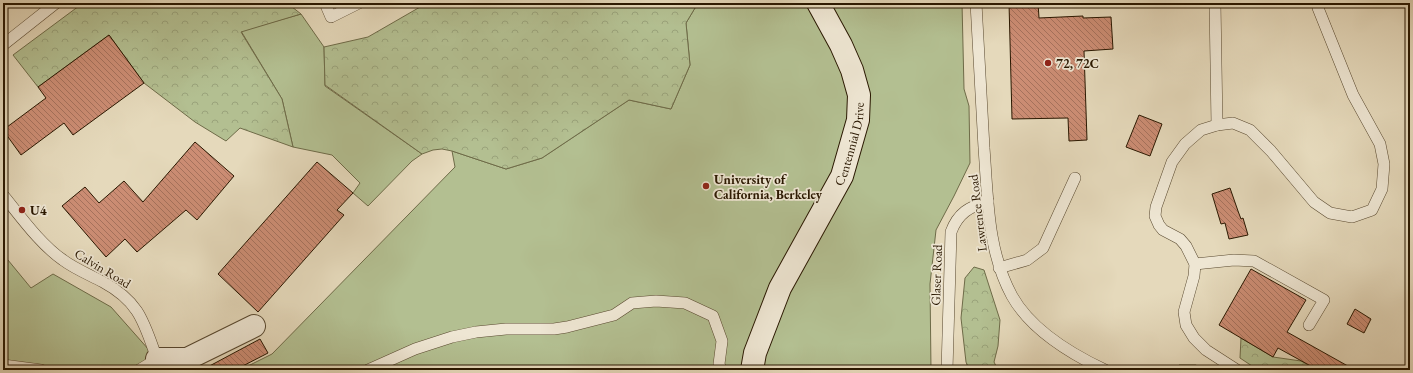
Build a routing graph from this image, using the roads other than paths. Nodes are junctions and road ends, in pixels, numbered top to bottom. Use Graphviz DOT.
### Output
graph roads {
  1 [pos="56,3"];
  2 [pos="325,3"];
  3 [pos="359,3"];
  4 [pos="818,3"];
  5 [pos="976,3"];
  6 [pos="1215,3"];
  7 [pos="1317,3"];
  8 [pos="3,45"];
  9 [pos="1217,125"];
  10 [pos="1075,178"];
  11 [pos="3,196"];
  12 [pos="988,201"];
  13 [pos="1195,264"];
  14 [pos="999,268"];
  15 [pos="254,326"];
  16 [pos="1309,326"];
  17 [pos="3,364"];
  18 [pos="148,365"];
  19 [pos="41,370"];
  20 [pos="368,370"];
  21 [pos="721,370"];
  22 [pos="752,370"];
  23 [pos="947,370"];
  24 [pos="1105,370"];
  25 [pos="1237,370"];
  1 -- 8 [label="lane"];
  2 -- 3 [label="lane"];
  4 -- 22 [label="street, Centennial Drive"];
  5 -- 12 [label="lane, Lawrence Road"];
  6 -- 9 [label="lane"];
  7 -- 9 [label="lane"];
  9 -- 13 [label="lane"];
  10 -- 14 [label="lane"];
  11 -- 18 [label="lane, Calvin Road"];
  12 -- 14 [label="lane, Lawrence Road"];
  12 -- 23 [label="lane, Glaser Road"];
  13 -- 16 [label="lane"];
  13 -- 25 [label="lane"];
  14 -- 24 [label="lane, Lawrence Road"];
  15 -- 18 [label="street"];
  17 -- 19 [label="lane"];
  20 -- 21 [label="lane"];
}
